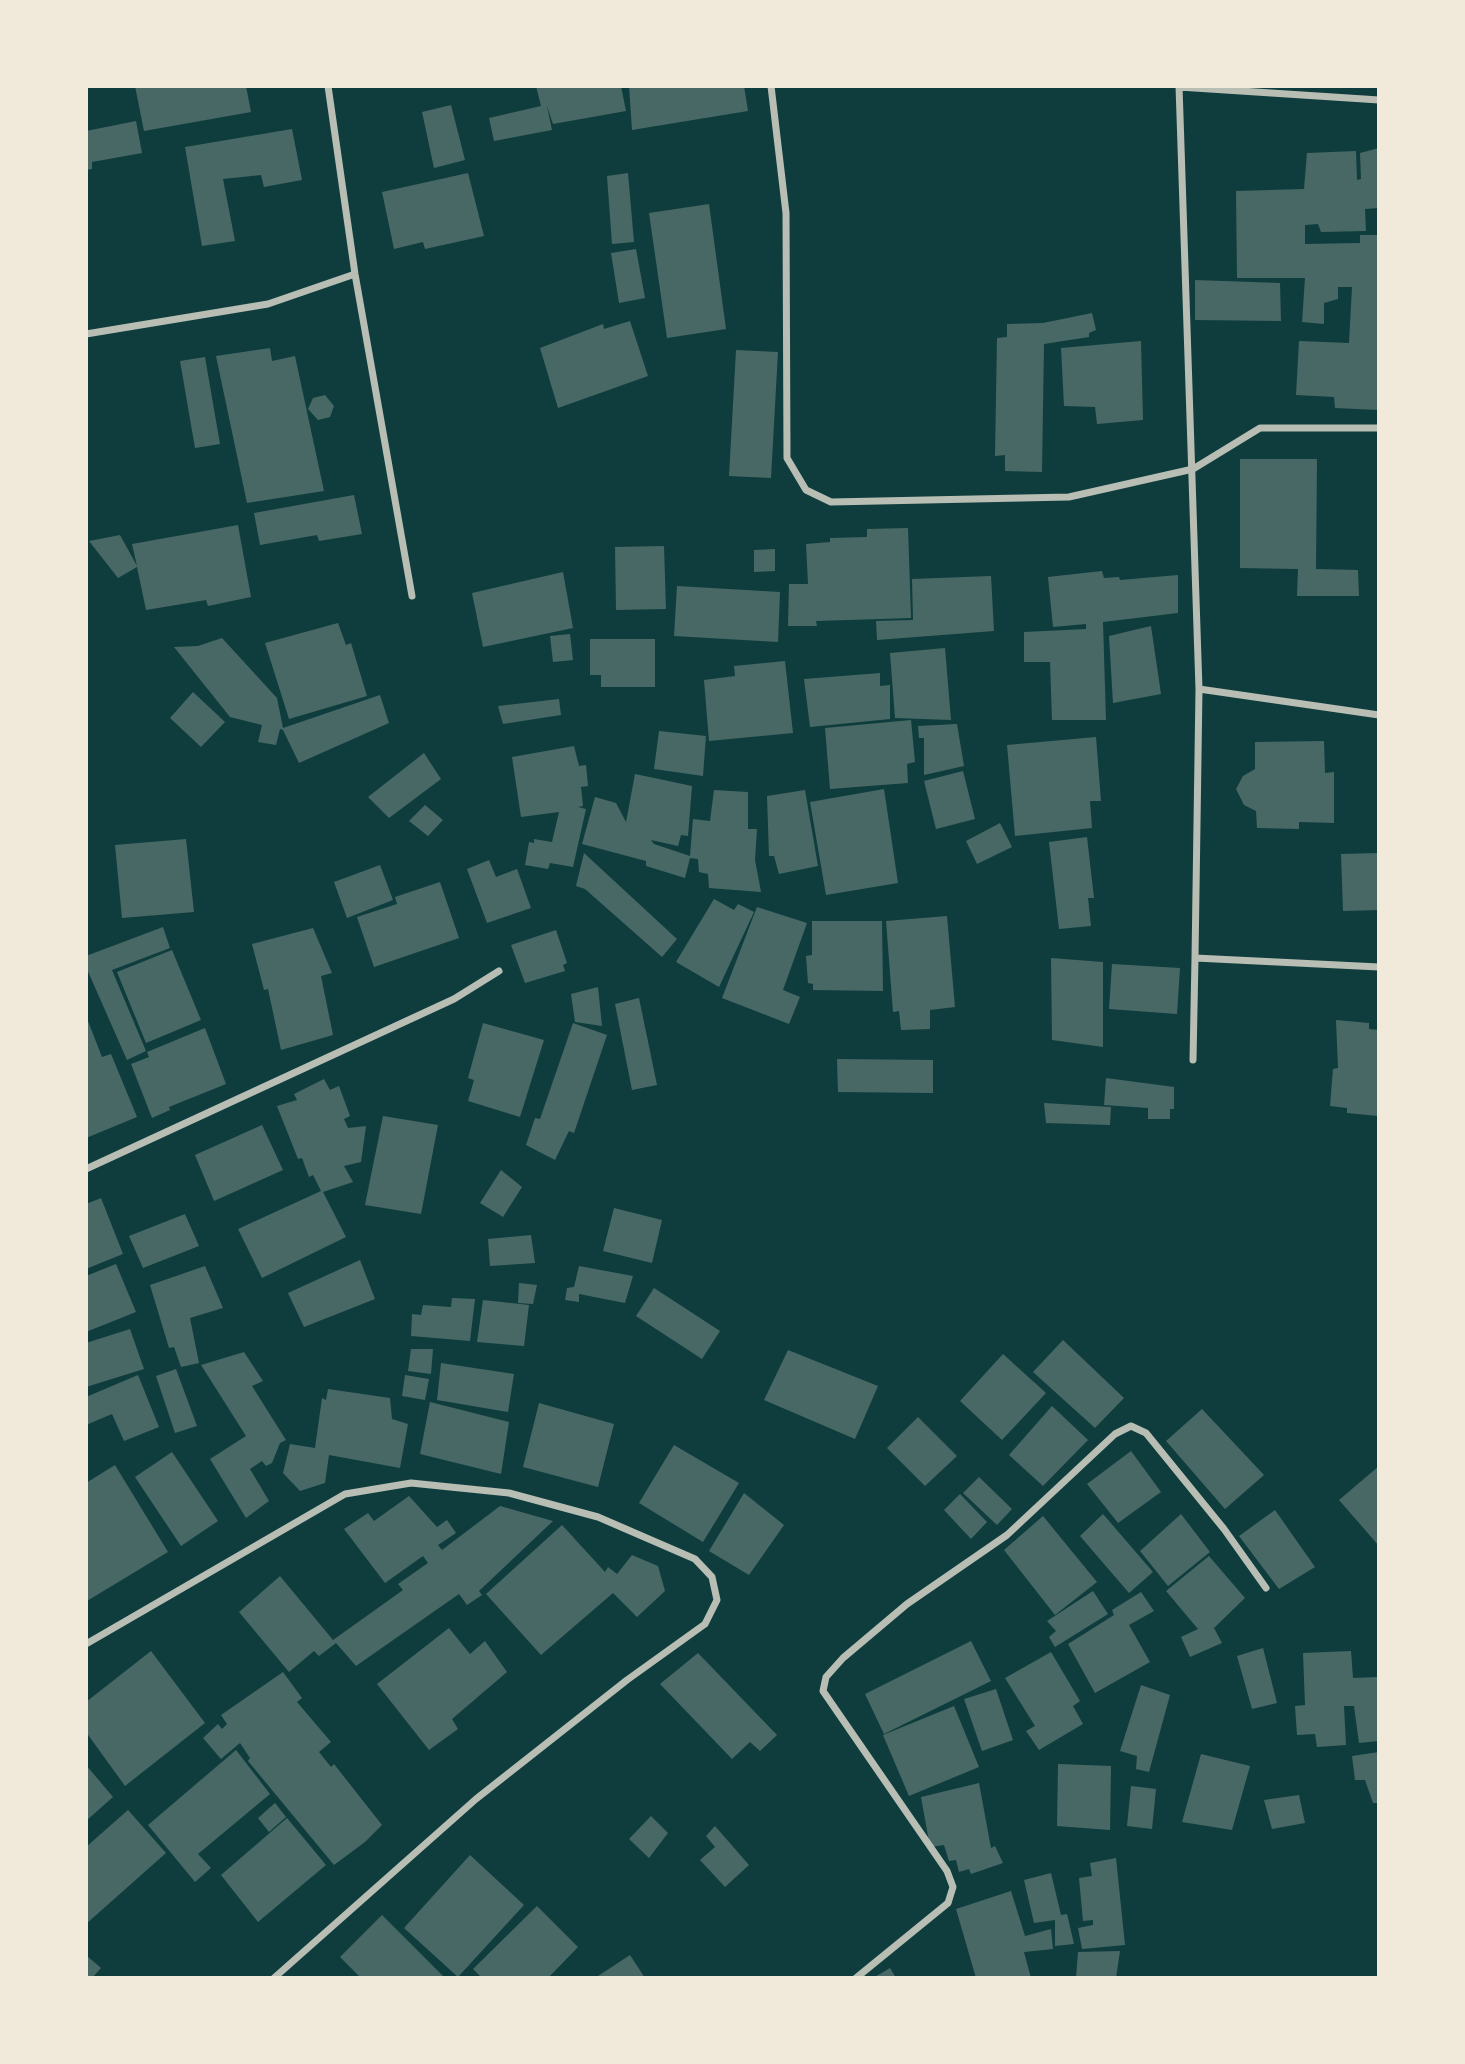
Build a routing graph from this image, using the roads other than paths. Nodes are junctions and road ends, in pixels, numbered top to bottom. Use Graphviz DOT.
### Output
graph roads {
  1 [pos="328,86"];
  2 [pos="771,86"];
  3 [pos="1179,86"];
  4 [pos="1379,100"];
  5 [pos="355,274"];
  6 [pos="86,334"];
  7 [pos="1379,428"];
  8 [pos="1194,469"];
  9 [pos="412,596"];
  10 [pos="1199,689"];
  11 [pos="1379,715"];
  12 [pos="1195,958"];
  13 [pos="1379,967"];
  14 [pos="499,971"];
  15 [pos="1194,1060"];
  16 [pos="86,1169"];
  17 [pos="1266,1588"];
  18 [pos="86,1644"];
  19 [pos="274,1978"];
  20 [pos="856,1978"];
  1 -- 5 [label="street"];
  2 -- 8 [label="street"];
  3 -- 4 [label="street"];
  3 -- 8 [label="street"];
  5 -- 6 [label="street"];
  5 -- 9 [label="street"];
  7 -- 8 [label="street"];
  8 -- 10 [label="street"];
  10 -- 11 [label="street"];
  10 -- 12 [label="street"];
  12 -- 13 [label="street"];
  12 -- 15 [label="street"];
  14 -- 16 [label="street"];
  17 -- 20 [label="street"];
  18 -- 19 [label="street"];
}
